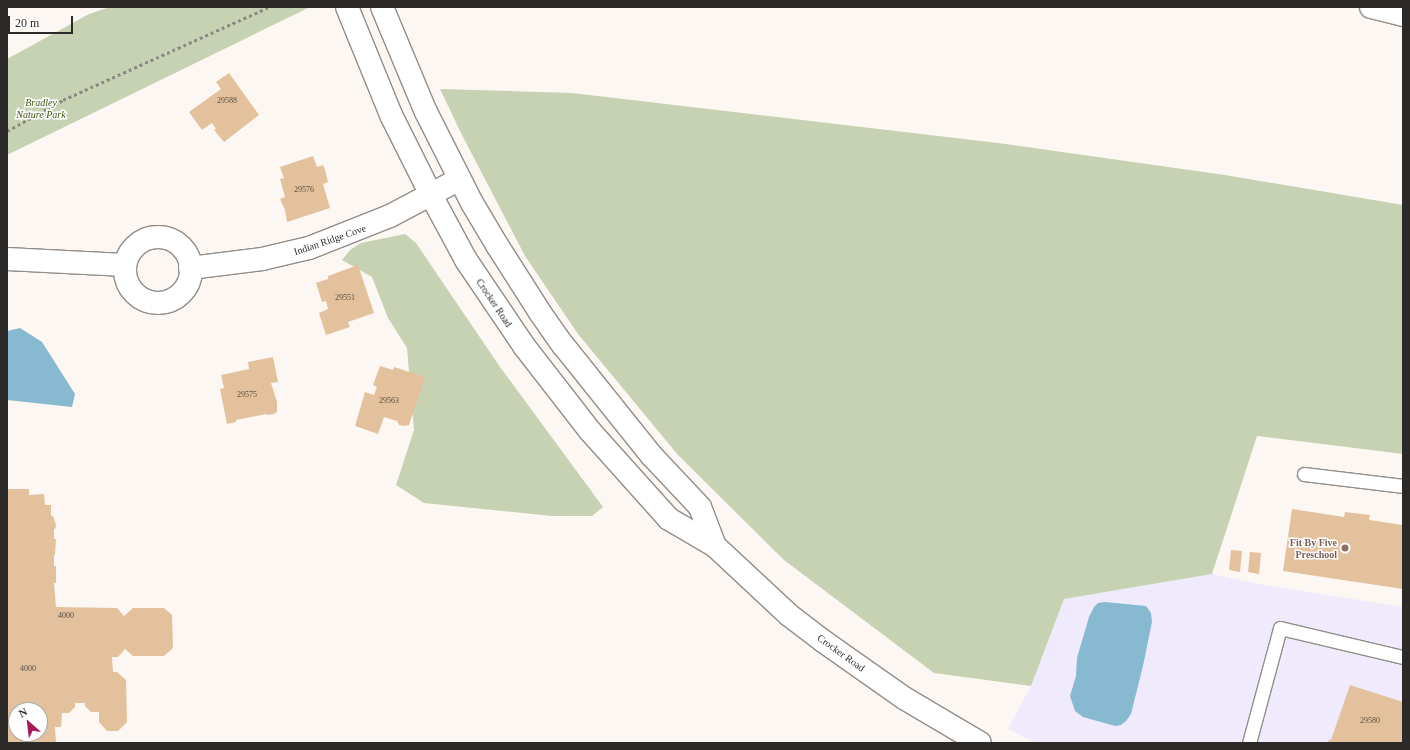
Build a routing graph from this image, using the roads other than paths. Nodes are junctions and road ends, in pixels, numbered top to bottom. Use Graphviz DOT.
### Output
graph roads {
  1 [pos="347,7"];
  2 [pos="1371,7"];
  3 [pos="385,8"];
  4 [pos="1403,15"];
  5 [pos="460,179"];
  6 [pos="431,195"];
  7 [pos="7,259"];
  8 [pos="125,265"];
  9 [pos="190,268"];
  10 [pos="1304,474"];
  11 [pos="1403,486"];
  12 [pos="715,546"];
  13 [pos="1403,657"];
  14 [pos="980,743"];
  15 [pos="1250,743"];
  1 -- 6 [label="main road, Crocker Road"];
  2 -- 4 [label="main road"];
  3 -- 5 [label="main road, Crocker Road"];
  5 -- 6 [label="main road, Indian Ridge Cove"];
  5 -- 12 [label="main road, Crocker Road"];
  6 -- 9 [label="main road, Indian Ridge Cove"];
  6 -- 12 [label="main road, Crocker Road"];
  7 -- 8 [label="main road"];
  8 -- 9 [label="main road"];
  8 -- 9 [label="main road"];
  10 -- 11 [label="lane"];
  12 -- 14 [label="main road, Crocker Road"];
  13 -- 15 [label="lane"];
}
